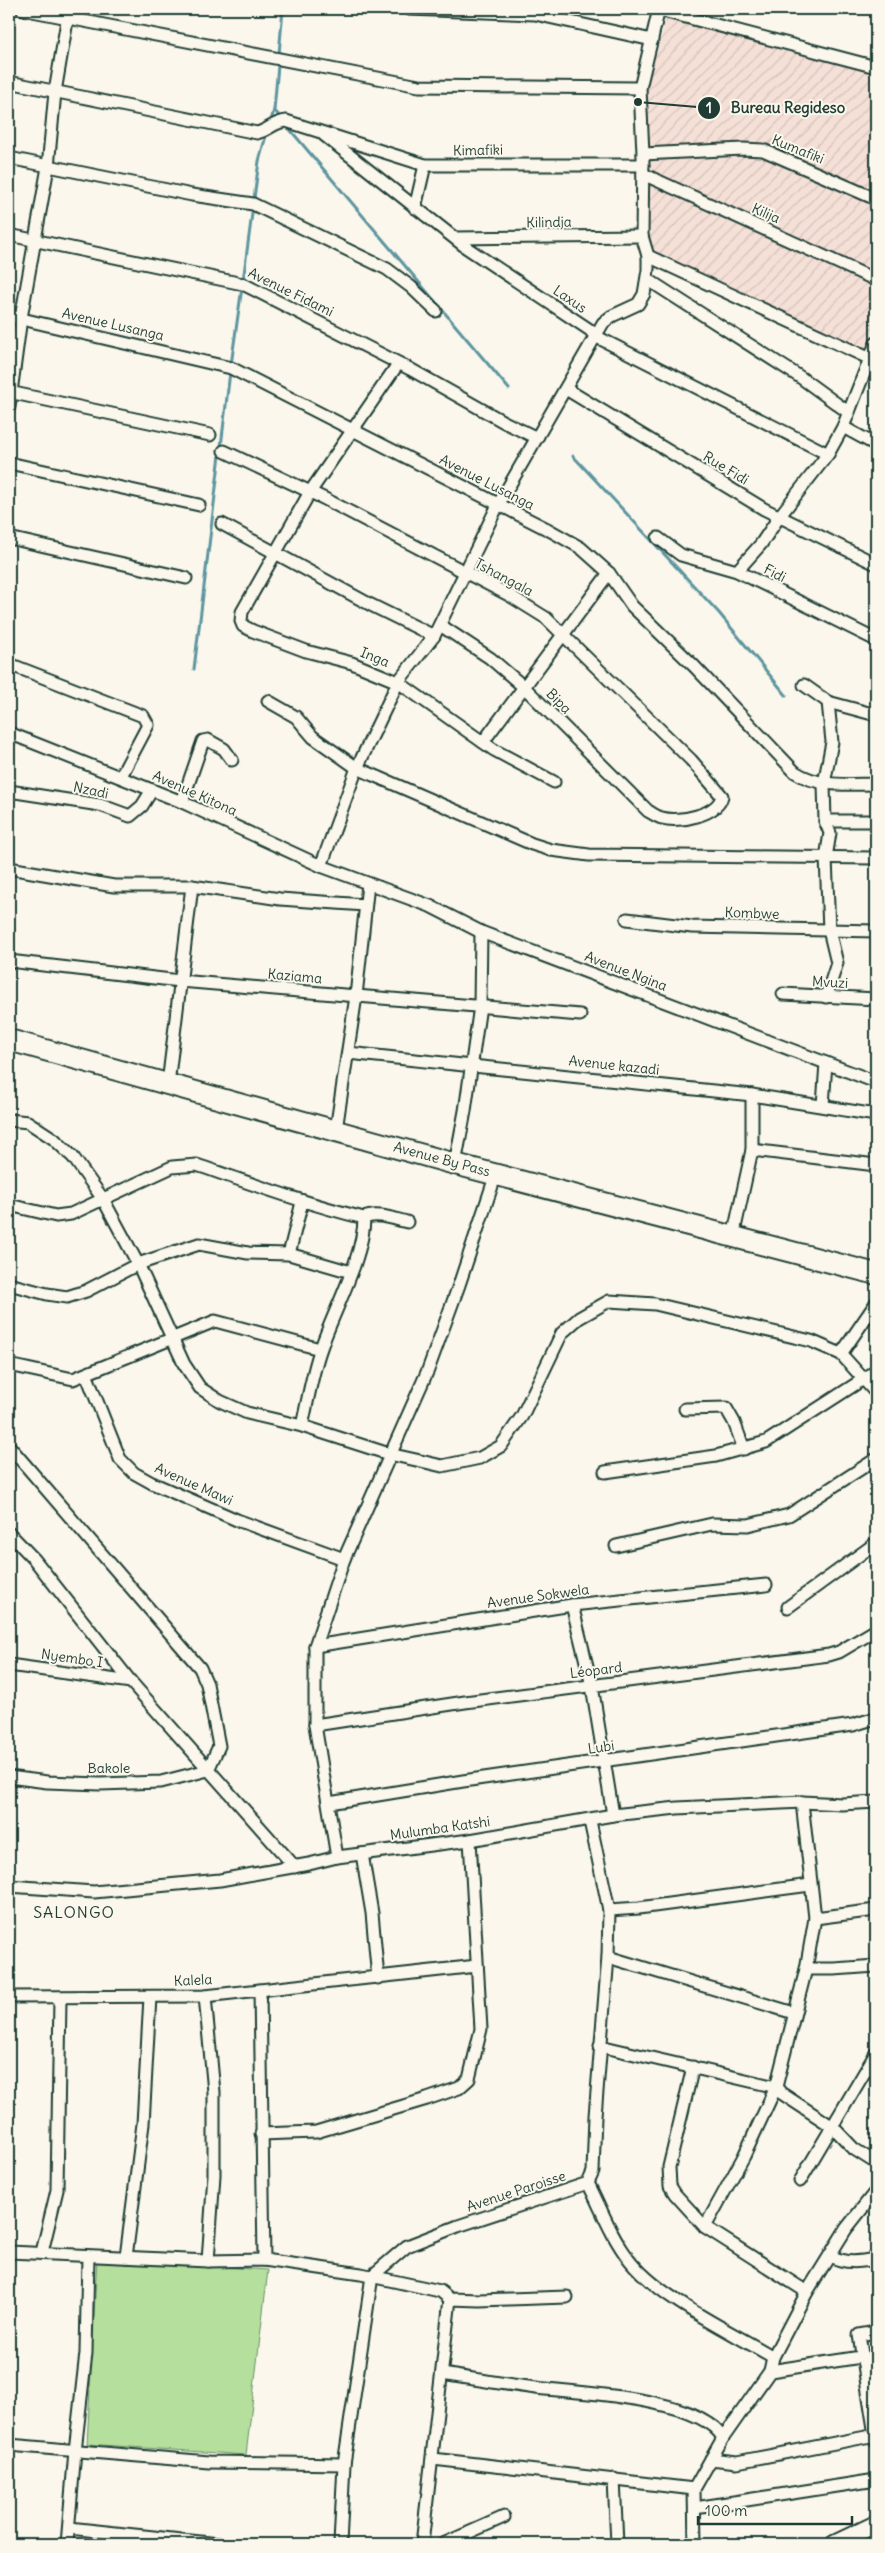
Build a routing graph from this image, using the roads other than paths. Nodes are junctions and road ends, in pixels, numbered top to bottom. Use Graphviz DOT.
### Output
graph roads {
  1 [pos="22,9"];
  2 [pos="409,9"];
  3 [pos="424,10"];
  4 [pos="659,10"];
  5 [pos="68,13"];
  6 [pos="652,40"];
  7 [pos="876,67"];
  8 [pos="9,82"];
  9 [pos="640,88"];
  10 [pos="55,92"];
  11 [pos="319,131"];
  12 [pos="9,158"];
  13 [pos="424,164"];
  14 [pos="643,164"];
  15 [pos="48,167"];
  16 [pos="876,199"];
  17 [pos="415,208"];
  18 [pos="9,235"];
  19 [pos="642,236"];
  20 [pos="456,238"];
  21 [pos="35,240"];
  22 [pos="648,256"];
  23 [pos="646,279"];
  24 [pos="876,280"];
  25 [pos="436,311"];
  26 [pos="9,316"];
  27 [pos="21,318"];
  28 [pos="595,336"];
  29 [pos="876,343"];
  30 [pos="873,360"];
  31 [pos="398,364"];
  32 [pos="566,389"];
  33 [pos="10,392"];
  34 [pos="9,407"];
  35 [pos="848,412"];
  36 [pos="843,427"];
  37 [pos="351,430"];
  38 [pos="210,435"];
  39 [pos="537,438"];
  40 [pos="876,445"];
  41 [pos="224,451"];
  42 [pos="828,454"];
  43 [pos="9,464"];
  44 [pos="310,492"];
  45 [pos="200,505"];
  46 [pos="498,505"];
  47 [pos="780,517"];
  48 [pos="222,524"];
  49 [pos="9,538"];
  50 [pos="658,538"];
  51 [pos="276,554"];
  52 [pos="876,564"];
  53 [pos="737,571"];
  54 [pos="608,573"];
  55 [pos="466,574"];
  56 [pos="186,578"];
  57 [pos="440,624"];
  58 [pos="563,634"];
  59 [pos="434,636"];
  60 [pos="876,640"];
  61 [pos="9,664"];
  62 [pos="398,682"];
  63 [pos="804,685"];
  64 [pos="525,688"];
  65 [pos="268,701"];
  66 [pos="828,702"];
  67 [pos="876,715"];
  68 [pos="9,733"];
  69 [pos="482,742"];
  70 [pos="232,760"];
  71 [pos="357,768"];
  72 [pos="121,776"];
  73 [pos="554,782"];
  74 [pos="824,784"];
  75 [pos="876,784"];
  76 [pos="152,790"];
  77 [pos="9,791"];
  78 [pos="182,802"];
  79 [pos="648,811"];
  80 [pos="825,822"];
  81 [pos="876,822"];
  82 [pos="826,858"];
  83 [pos="876,858"];
  84 [pos="321,866"];
  85 [pos="9,868"];
  86 [pos="368,884"];
  87 [pos="192,886"];
  88 [pos="365,905"];
  89 [pos="627,919"];
  90 [pos="829,930"];
  91 [pos="876,931"];
  92 [pos="481,932"];
  93 [pos="9,961"];
  94 [pos="180,981"];
  95 [pos="783,994"];
  96 [pos="356,996"];
  97 [pos="826,997"];
  98 [pos="876,999"];
  99 [pos="480,1006"];
  100 [pos="580,1015"];
  101 [pos="9,1040"];
  102 [pos="348,1053"];
  103 [pos="826,1063"];
  104 [pos="473,1065"];
  105 [pos="876,1082"];
  106 [pos="168,1084"];
  107 [pos="752,1095"];
  108 [pos="823,1105"];
  109 [pos="876,1116"];
  110 [pos="9,1120"];
  111 [pos="336,1130"];
  112 [pos="752,1150"];
  113 [pos="455,1164"];
  114 [pos="876,1165"];
  115 [pos="496,1174"];
  116 [pos="104,1199"];
  117 [pos="302,1202"];
  118 [pos="9,1205"];
  119 [pos="364,1218"];
  120 [pos="407,1222"];
  121 [pos="733,1236"];
  122 [pos="289,1254"];
  123 [pos="138,1264"];
  124 [pos="351,1272"];
  125 [pos="876,1274"];
  126 [pos="9,1284"];
  127 [pos="876,1303"];
  128 [pos="171,1338"];
  129 [pos="320,1349"];
  130 [pos="841,1354"];
  131 [pos="9,1365"];
  132 [pos="876,1371"];
  133 [pos="87,1376"];
  134 [pos="863,1379"];
  135 [pos="876,1393"];
  136 [pos="684,1409"];
  137 [pos="302,1426"];
  138 [pos="9,1446"];
  139 [pos="744,1449"];
  140 [pos="390,1454"];
  141 [pos="876,1459"];
  142 [pos="605,1472"];
  143 [pos="9,1532"];
  144 [pos="876,1543"];
  145 [pos="616,1546"];
  146 [pos="344,1559"];
  147 [pos="766,1585"];
  148 [pos="572,1605"];
  149 [pos="788,1607"];
  150 [pos="876,1630"];
  151 [pos="315,1646"];
  152 [pos="9,1665"];
  153 [pos="131,1682"];
  154 [pos="592,1686"];
  155 [pos="876,1718"];
  156 [pos="315,1724"];
  157 [pos="605,1762"];
  158 [pos="208,1770"];
  159 [pos="9,1777"];
  160 [pos="802,1802"];
  161 [pos="876,1802"];
  162 [pos="328,1803"];
  163 [pos="613,1815"];
  164 [pos="590,1821"];
  165 [pos="470,1840"];
  166 [pos="362,1854"];
  167 [pos="337,1857"];
  168 [pos="295,1867"];
  169 [pos="9,1886"];
  170 [pos="810,1886"];
  171 [pos="609,1910"];
  172 [pos="876,1910"];
  173 [pos="815,1918"];
  174 [pos="608,1957"];
  175 [pos="477,1966"];
  176 [pos="876,1966"];
  177 [pos="806,1969"];
  178 [pos="378,1978"];
  179 [pos="260,1990"];
  180 [pos="205,1996"];
  181 [pos="9,1997"];
  182 [pos="150,1997"];
  183 [pos="60,1998"];
  184 [pos="794,2013"];
  185 [pos="600,2046"];
  186 [pos="876,2053"];
  187 [pos="692,2067"];
  188 [pos="776,2087"];
  189 [pos="832,2127"];
  190 [pos="261,2134"];
  191 [pos="876,2163"];
  192 [pos="800,2182"];
  193 [pos="588,2183"];
  194 [pos="876,2191"];
  195 [pos="705,2227"];
  196 [pos="9,2252"];
  197 [pos="42,2252"];
  198 [pos="88,2256"];
  199 [pos="830,2256"];
  200 [pos="126,2257"];
  201 [pos="876,2259"];
  202 [pos="264,2260"];
  203 [pos="208,2261"];
  204 [pos="372,2276"];
  205 [pos="807,2292"];
  206 [pos="567,2297"];
  207 [pos="450,2299"];
  208 [pos="876,2332"];
  209 [pos="774,2357"];
  210 [pos="861,2357"];
  211 [pos="770,2371"];
  212 [pos="442,2374"];
  213 [pos="876,2437"];
  214 [pos="723,2438"];
  215 [pos="9,2445"];
  216 [pos="74,2451"];
  217 [pos="433,2458"];
  218 [pos="711,2459"];
  219 [pos="344,2464"];
  220 [pos="614,2479"];
  221 [pos="876,2480"];
  222 [pos="694,2489"];
  223 [pos="695,2508"];
  224 [pos="504,2517"];
  225 [pos="876,2524"];
  226 [pos="69,2528"];
  227 [pos="67,2544"];
  228 [pos="218,2544"];
  229 [pos="340,2544"];
  230 [pos="422,2544"];
  231 [pos="443,2544"];
  232 [pos="617,2544"];
  233 [pos="695,2544"];
  234 [pos="834,2544"];
  1 -- 5 [label="street"];
  2 -- 3 [label="street"];
  3 -- 6 [label="street"];
  4 -- 6 [label="street"];
  4 -- 7 [label="street"];
  5 -- 9 [label="street"];
  5 -- 10 [label="street"];
  6 -- 9 [label="street"];
  8 -- 10 [label="street, Kimafiki"];
  9 -- 14 [label="street"];
  10 -- 11 [label="street, Kimafiki"];
  10 -- 15 [label="street"];
  11 -- 13 [label="street, Kimafiki"];
  11 -- 17 [label="street, Laxus"];
  12 -- 15 [label="street"];
  13 -- 14 [label="street, Kimafiki"];
  13 -- 17 [label="street"];
  14 -- 16 [label="street, Kumafiki"];
  14 -- 19 [label="street"];
  14 -- 24 [label="street, Kilija"];
  15 -- 21 [label="street"];
  15 -- 25 [label="street"];
  17 -- 20 [label="street, Laxus"];
  18 -- 21 [label="street, Avenue Fidami"];
  19 -- 20 [label="street, Kilindja"];
  19 -- 22 [label="street"];
  20 -- 28 [label="street, Laxus"];
  21 -- 27 [label="street"];
  21 -- 31 [label="street, Avenue Fidami"];
  22 -- 23 [label="street"];
  22 -- 30 [label="street"];
  23 -- 28 [label="street"];
  23 -- 35 [label="street"];
  26 -- 27 [label="street, Avenue Lusanga"];
  27 -- 33 [label="street"];
  27 -- 37 [label="street, Avenue Lusanga"];
  28 -- 32 [label="street"];
  28 -- 42 [label="street, Laxus"];
  29 -- 30 [label="street"];
  30 -- 35 [label="street"];
  31 -- 37 [label="street"];
  31 -- 39 [label="street, Avenue Fidami"];
  32 -- 39 [label="street"];
  32 -- 47 [label="street, Rue Fidi"];
  33 -- 34 [label="street"];
  33 -- 38 [label="street"];
  35 -- 36 [label="street"];
  36 -- 40 [label="street"];
  36 -- 42 [label="street"];
  37 -- 44 [label="street"];
  37 -- 46 [label="street, Avenue Lusanga"];
  39 -- 46 [label="street"];
  41 -- 44 [label="street, Tshangala"];
  42 -- 47 [label="street"];
  43 -- 45 [label="street"];
  44 -- 51 [label="street"];
  44 -- 55 [label="street, Tshangala"];
  46 -- 54 [label="street, Avenue Lusanga"];
  46 -- 55 [label="street"];
  47 -- 52 [label="street, Rue Fidi"];
  47 -- 53 [label="street"];
  48 -- 51 [label="street"];
  49 -- 56 [label="street"];
  50 -- 53 [label="street, Fidi"];
  51 -- 59 [label="street"];
  51 -- 62 [label="street, Inga"];
  53 -- 60 [label="street, Fidi"];
  54 -- 58 [label="street"];
  54 -- 74 [label="street, Avenue Lusanga"];
  55 -- 57 [label="street"];
  55 -- 58 [label="street, Tshangala"];
  57 -- 59 [label="street"];
  57 -- 64 [label="street, Bipa"];
  58 -- 64 [label="street"];
  58 -- 79 [label="street, Tshangala"];
  59 -- 62 [label="street"];
  61 -- 72 [label="street"];
  62 -- 69 [label="street, Inga"];
  62 -- 71 [label="street"];
  63 -- 66 [label="street"];
  64 -- 69 [label="street"];
  64 -- 79 [label="street, Bipa"];
  65 -- 71 [label="street"];
  66 -- 67 [label="street"];
  66 -- 74 [label="street"];
  68 -- 72 [label="street, Avenue Kitona"];
  69 -- 73 [label="street, Inga"];
  70 -- 78 [label="street"];
  71 -- 82 [label="street"];
  71 -- 84 [label="street"];
  72 -- 76 [label="street, Avenue Kitona"];
  74 -- 75 [label="street, Avenue Lusanga"];
  74 -- 80 [label="street"];
  76 -- 77 [label="street, Nzadi"];
  76 -- 78 [label="street, Avenue Kitona"];
  78 -- 84 [label="street, Avenue Kitona"];
  80 -- 81 [label="street"];
  80 -- 82 [label="street"];
  82 -- 83 [label="street"];
  82 -- 90 [label="street"];
  84 -- 86 [label="street, Avenue Kitona"];
  85 -- 87 [label="street"];
  86 -- 88 [label="street"];
  86 -- 92 [label="street, Avenue Ngina"];
  87 -- 88 [label="street"];
  87 -- 94 [label="street"];
  88 -- 96 [label="street"];
  89 -- 90 [label="street, Kombwe"];
  90 -- 91 [label="street, Kombwe"];
  90 -- 97 [label="street"];
  92 -- 99 [label="street"];
  92 -- 103 [label="street, Avenue Ngina"];
  93 -- 94 [label="street, Kaziama"];
  94 -- 96 [label="street, Kaziama"];
  94 -- 106 [label="street"];
  95 -- 97 [label="street, Mvuzi"];
  96 -- 99 [label="street, Kaziama"];
  96 -- 102 [label="street"];
  97 -- 98 [label="street, Mvuzi"];
  99 -- 100 [label="street, Kaziama"];
  99 -- 104 [label="street"];
  101 -- 106 [label="highway, Avenue By Pass"];
  102 -- 104 [label="street, Avenue kazadi"];
  102 -- 111 [label="street"];
  103 -- 105 [label="street, Avenue Ngina"];
  103 -- 108 [label="street"];
  104 -- 107 [label="street, Avenue kazadi"];
  104 -- 113 [label="street"];
  106 -- 111 [label="highway, Avenue By Pass"];
  107 -- 108 [label="street, Avenue kazadi"];
  107 -- 112 [label="street"];
  108 -- 109 [label="street, Avenue kazadi"];
  110 -- 116 [label="street"];
  111 -- 113 [label="highway, Avenue By Pass"];
  112 -- 114 [label="street"];
  112 -- 121 [label="street"];
  113 -- 115 [label="highway, Avenue By Pass"];
  115 -- 121 [label="highway, Avenue By Pass"];
  115 -- 140 [label="street"];
  116 -- 117 [label="street"];
  116 -- 118 [label="street"];
  116 -- 123 [label="street"];
  117 -- 119 [label="street"];
  117 -- 122 [label="street"];
  119 -- 120 [label="street"];
  119 -- 124 [label="street"];
  121 -- 125 [label="highway, Avenue By Pass"];
  122 -- 123 [label="street"];
  122 -- 124 [label="street"];
  123 -- 126 [label="street"];
  123 -- 128 [label="street"];
  124 -- 129 [label="street"];
  127 -- 130 [label="street"];
  128 -- 129 [label="street"];
  128 -- 133 [label="street"];
  128 -- 137 [label="street"];
  129 -- 137 [label="street"];
  130 -- 134 [label="street"];
  130 -- 140 [label="street"];
  131 -- 133 [label="street"];
  132 -- 134 [label="street"];
  133 -- 146 [label="street, Avenue Mawi"];
  134 -- 135 [label="street"];
  134 -- 139 [label="street"];
  136 -- 139 [label="street"];
  137 -- 140 [label="street"];
  138 -- 158 [label="street"];
  139 -- 142 [label="street"];
  140 -- 146 [label="street"];
  141 -- 145 [label="street"];
  143 -- 153 [label="street"];
  144 -- 149 [label="street"];
  146 -- 151 [label="street"];
  147 -- 148 [label="street, Avenue Sokwela"];
  148 -- 151 [label="street, Avenue Sokwela"];
  148 -- 154 [label="street"];
  150 -- 154 [label="street, Léopard"];
  151 -- 156 [label="street"];
  152 -- 153 [label="street, Nyembo I"];
  153 -- 158 [label="street"];
  154 -- 156 [label="street, Léopard"];
  154 -- 157 [label="street"];
  155 -- 157 [label="street, Lubi"];
  156 -- 162 [label="street"];
  157 -- 162 [label="street, Lubi"];
  157 -- 163 [label="street"];
  158 -- 159 [label="street, Bakole"];
  158 -- 168 [label="street"];
  160 -- 161 [label="street, Mulumba Katshi"];
  160 -- 163 [label="street, Mulumba Katshi"];
  160 -- 170 [label="street"];
  162 -- 167 [label="street"];
  163 -- 164 [label="street, Mulumba Katshi"];
  164 -- 165 [label="street, Mulumba Katshi"];
  164 -- 171 [label="street"];
  165 -- 166 [label="street, Mulumba Katshi"];
  165 -- 175 [label="street"];
  166 -- 167 [label="street, Mulumba Katshi"];
  166 -- 178 [label="street"];
  167 -- 168 [label="street, Mulumba Katshi"];
  168 -- 169 [label="street, Mulumba Katshi"];
  170 -- 171 [label="street"];
  170 -- 173 [label="street"];
  171 -- 174 [label="street"];
  172 -- 173 [label="street"];
  173 -- 177 [label="street"];
  174 -- 184 [label="street"];
  174 -- 185 [label="street"];
  175 -- 178 [label="street, Kalela"];
  175 -- 190 [label="street"];
  176 -- 177 [label="street"];
  177 -- 184 [label="street"];
  178 -- 179 [label="street, Kalela"];
  179 -- 180 [label="street, Kalela"];
  179 -- 190 [label="street"];
  180 -- 182 [label="street, Kalela"];
  180 -- 203 [label="street"];
  181 -- 183 [label="street, Kalela"];
  182 -- 183 [label="street, Kalela"];
  182 -- 200 [label="street"];
  183 -- 197 [label="street"];
  184 -- 188 [label="street"];
  185 -- 187 [label="street"];
  185 -- 193 [label="street"];
  186 -- 189 [label="street"];
  187 -- 188 [label="street"];
  187 -- 195 [label="street"];
  188 -- 189 [label="street"];
  188 -- 195 [label="street"];
  189 -- 191 [label="street"];
  189 -- 192 [label="street"];
  190 -- 202 [label="street"];
  193 -- 204 [label="street, Avenue Paroisse"];
  193 -- 209 [label="street"];
  194 -- 199 [label="street"];
  195 -- 205 [label="street"];
  196 -- 197 [label="street"];
  197 -- 198 [label="street"];
  198 -- 200 [label="street"];
  198 -- 216 [label="street"];
  199 -- 201 [label="street"];
  199 -- 205 [label="street"];
  200 -- 203 [label="street"];
  202 -- 203 [label="street"];
  202 -- 204 [label="street"];
  204 -- 207 [label="street"];
  204 -- 219 [label="street"];
  205 -- 209 [label="street"];
  206 -- 207 [label="street"];
  207 -- 212 [label="street"];
  208 -- 210 [label="street"];
  209 -- 211 [label="street"];
  210 -- 211 [label="street"];
  210 -- 213 [label="street"];
  211 -- 214 [label="street"];
  212 -- 214 [label="street"];
  212 -- 217 [label="street"];
  213 -- 218 [label="street"];
  214 -- 218 [label="street"];
  215 -- 216 [label="street"];
  216 -- 219 [label="street"];
  216 -- 226 [label="street"];
  217 -- 220 [label="street"];
  217 -- 230 [label="street"];
  218 -- 222 [label="street"];
  219 -- 229 [label="street"];
  220 -- 222 [label="street"];
  220 -- 232 [label="street"];
  221 -- 223 [label="street"];
  222 -- 223 [label="street"];
  223 -- 233 [label="street"];
  224 -- 231 [label="street"];
  225 -- 234 [label="street"];
  226 -- 227 [label="street"];
  226 -- 228 [label="street"];
}
